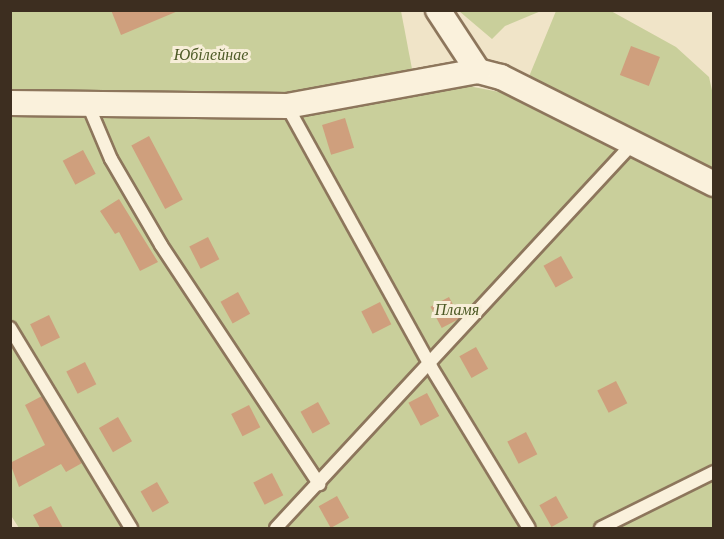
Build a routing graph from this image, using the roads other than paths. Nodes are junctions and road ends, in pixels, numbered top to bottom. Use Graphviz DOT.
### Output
graph roads {
  1 [pos="438,10"];
  2 [pos="478,71"];
  3 [pos="10,103"];
  4 [pos="287,106"];
  5 [pos="89,107"];
  6 [pos="634,142"];
  7 [pos="714,184"];
  8 [pos="10,328"];
  9 [pos="431,366"];
  10 [pos="714,472"];
  11 [pos="319,484"];
  12 [pos="131,528"];
  13 [pos="276,528"];
  14 [pos="529,528"];
  15 [pos="602,528"];
  1 -- 2 [label="street"];
  2 -- 4 [label="street"];
  2 -- 6 [label="street"];
  3 -- 5 [label="street"];
  4 -- 5 [label="street"];
  4 -- 9 [label="lane"];
  5 -- 11 [label="lane"];
  6 -- 7 [label="street"];
  6 -- 9 [label="lane"];
  8 -- 12 [label="lane"];
  9 -- 11 [label="lane"];
  9 -- 14 [label="lane"];
  10 -- 15 [label="lane"];
  11 -- 13 [label="lane"];
}
